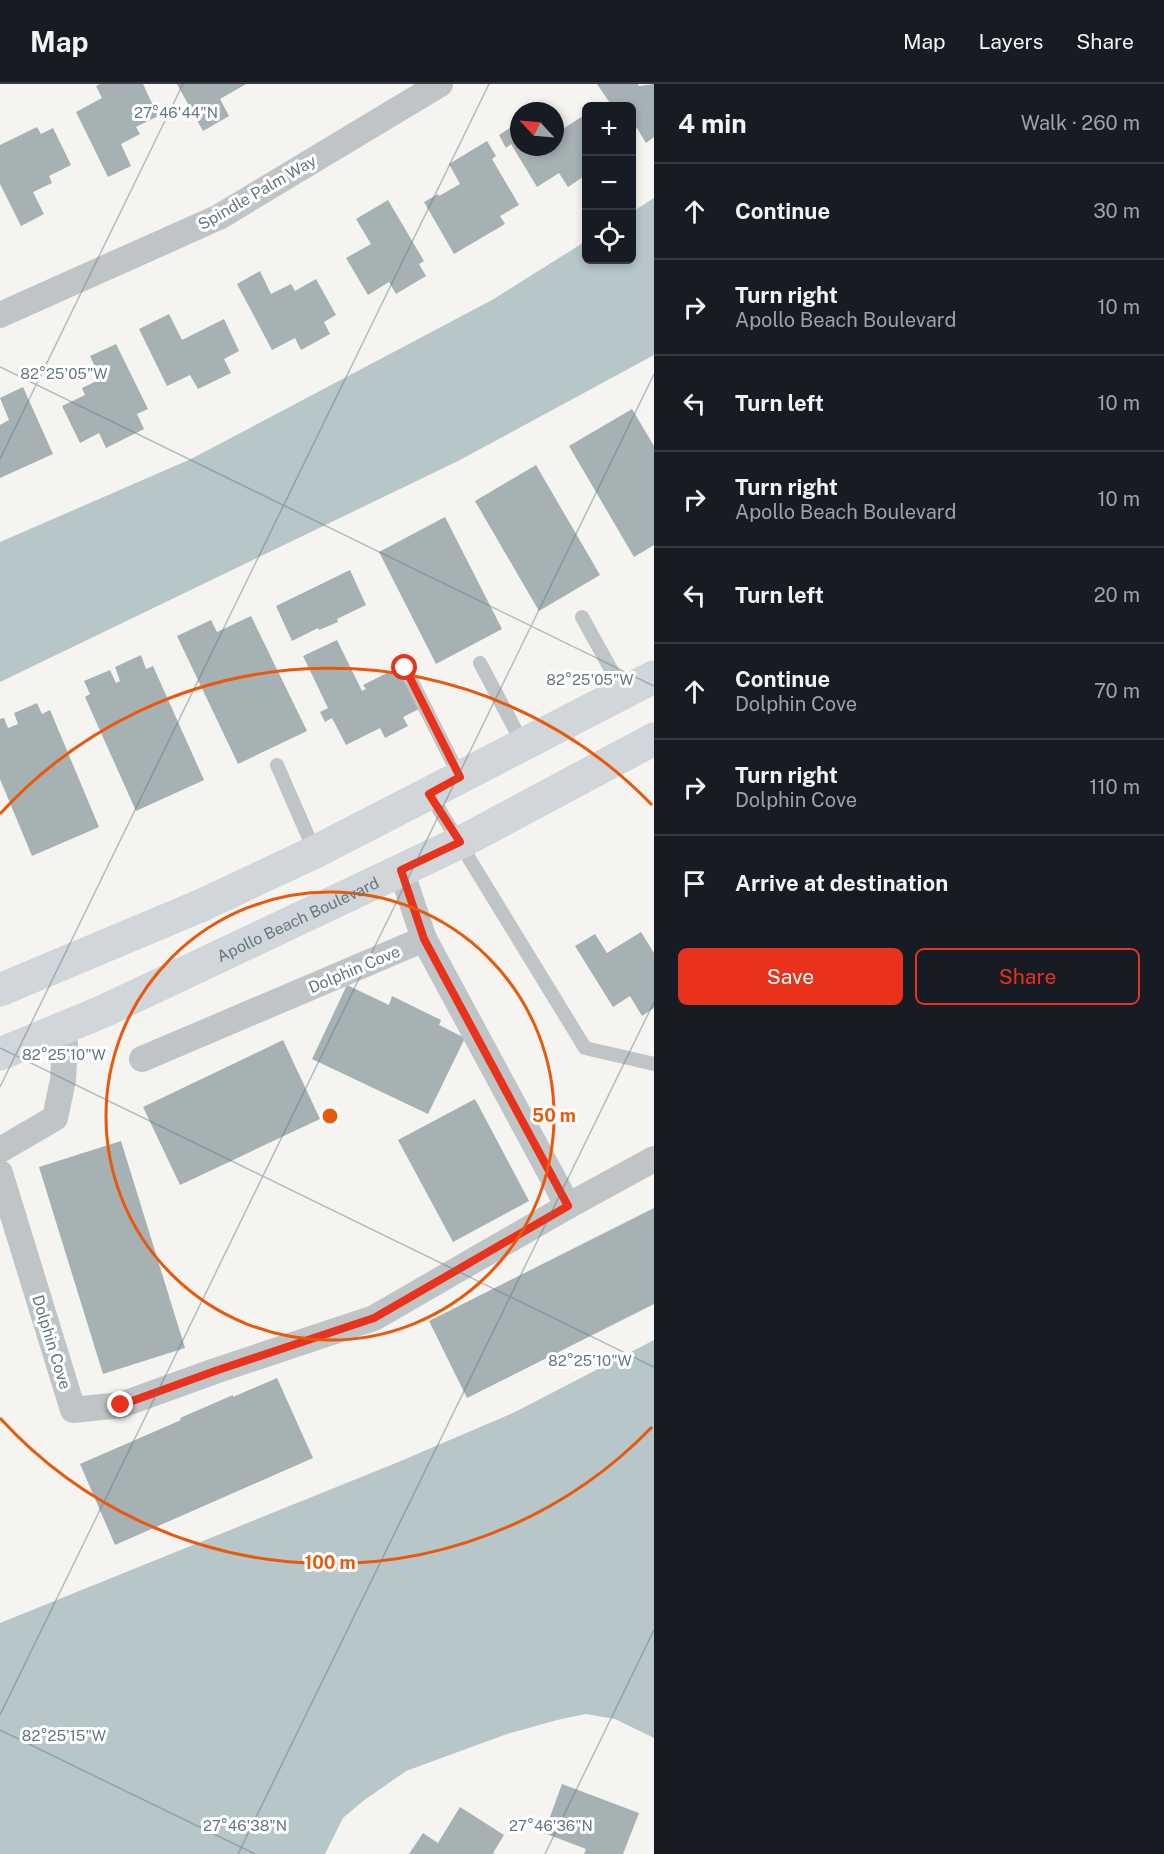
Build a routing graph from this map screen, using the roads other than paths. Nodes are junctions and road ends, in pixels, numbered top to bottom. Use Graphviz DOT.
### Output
graph roads {
  1 [pos="440,84"];
  2 [pos="0,315"];
  3 [pos="582,617"];
  4 [pos="480,663"];
  5 [pos="405,668"];
  6 [pos="654,677"];
  7 [pos="624,693"];
  8 [pos="654,739"];
  9 [pos="523,744"];
  10 [pos="277,765"];
  11 [pos="460,777"];
  12 [pos="429,794"];
  13 [pos="460,842"];
  14 [pos="315,852"];
  15 [pos="401,870"];
  16 [pos="424,939"];
  17 [pos="1,987"];
  18 [pos="58,1030"];
  19 [pos="0,1054"];
  20 [pos="142,1059"];
  21 [pos="654,1064"];
  22 [pos="0,1150"];
  23 [pos="654,1159"];
  24 [pos="0,1173"];
  25 [pos="568,1206"];
  1 -- 2 [label="street, Spindle Palm Way"];
  3 -- 7 [label="lane"];
  4 -- 9 [label="lane"];
  5 -- 11 [label="lane"];
  6 -- 7 [label="main road"];
  7 -- 9 [label="main road"];
  8 -- 13 [label="main road, Apollo Beach Boulevard"];
  9 -- 11 [label="main road"];
  10 -- 14 [label="lane"];
  11 -- 12 [label="main road"];
  12 -- 13 [label="lane"];
  12 -- 14 [label="main road"];
  13 -- 15 [label="main road, Apollo Beach Boulevard"];
  13 -- 21 [label="lane"];
  14 -- 17 [label="main road"];
  15 -- 16 [label="street"];
  15 -- 18 [label="main road, Apollo Beach Boulevard"];
  16 -- 20 [label="street, Dolphin Cove"];
  16 -- 25 [label="street"];
  18 -- 19 [label="main road, Apollo Beach Boulevard"];
  18 -- 22 [label="street"];
  23 -- 25 [label="street"];
  24 -- 25 [label="street, Dolphin Cove"];
}
